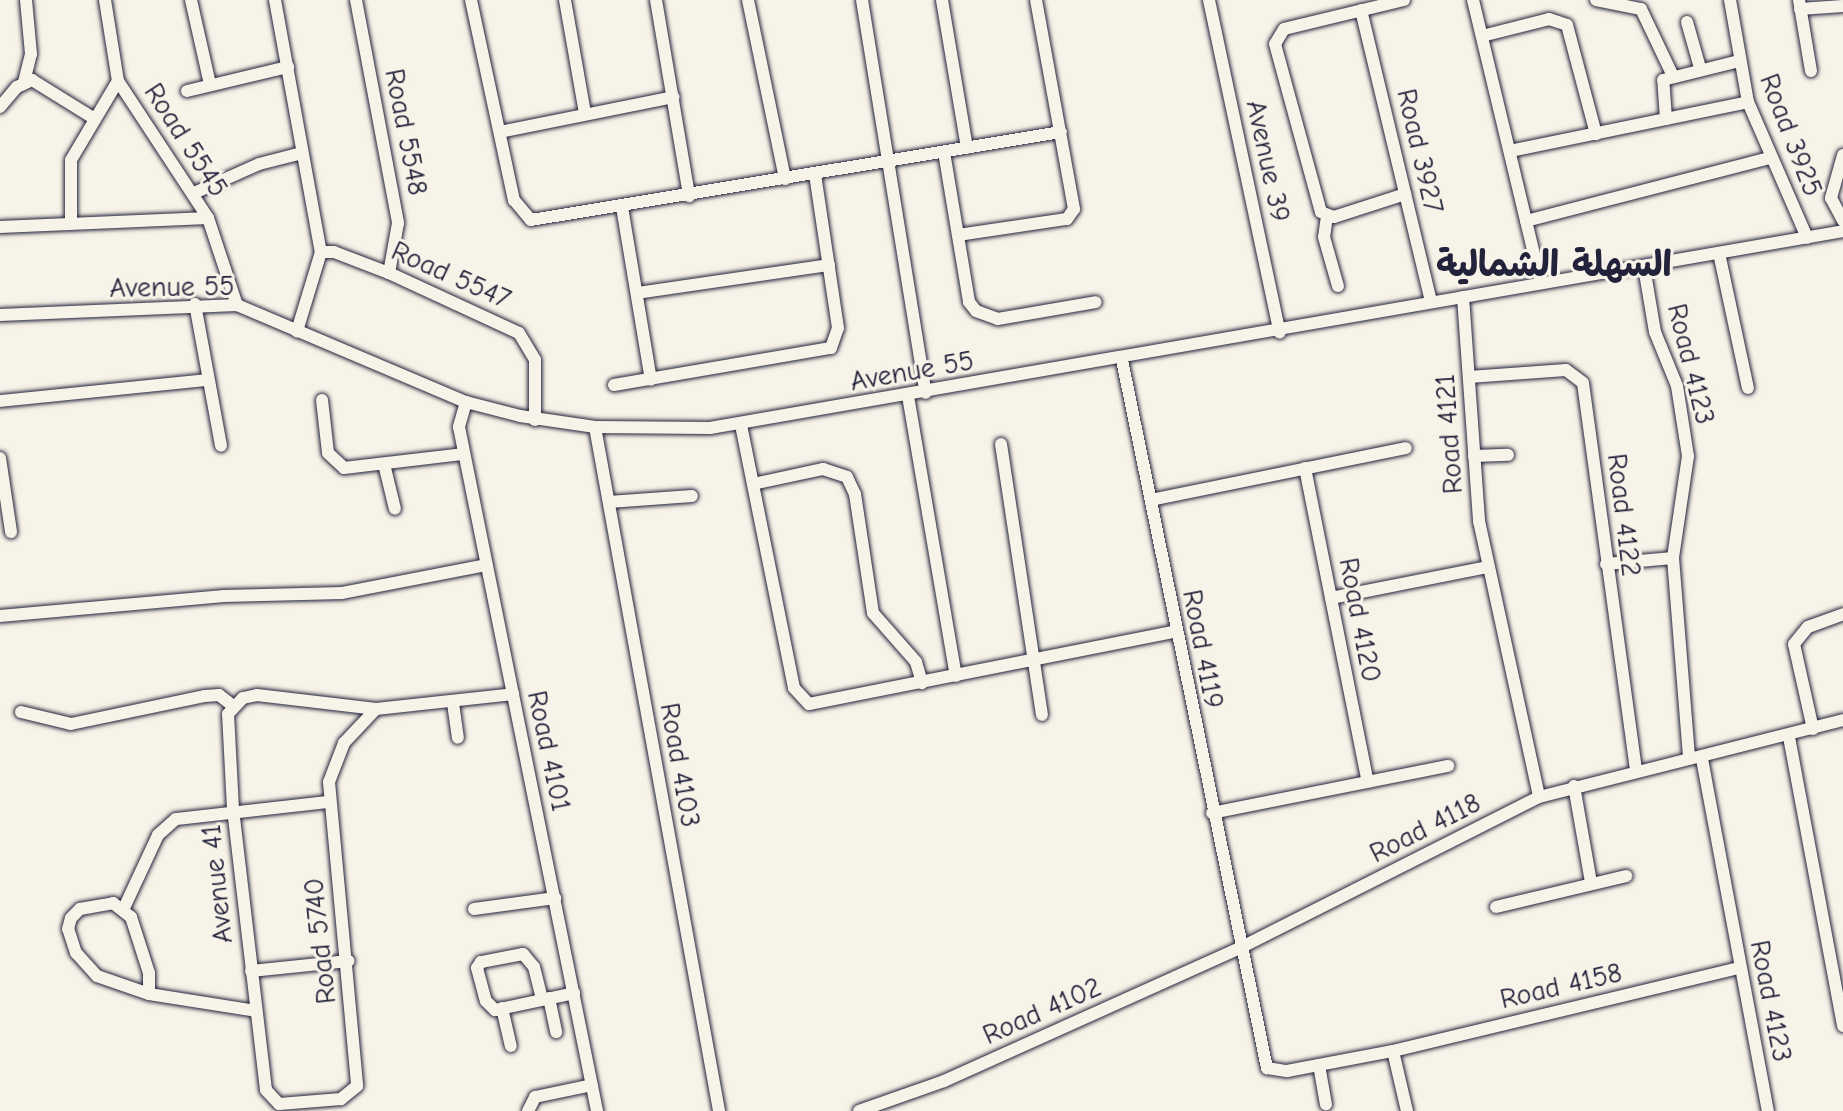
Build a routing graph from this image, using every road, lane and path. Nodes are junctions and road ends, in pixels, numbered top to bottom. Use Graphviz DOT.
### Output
graph roads {
  1 [pos="26,0"];
  2 [pos="105,0"];
  3 [pos="191,0"];
  4 [pos="275,0"];
  5 [pos="356,0"];
  6 [pos="471,0"];
  7 [pos="565,0"];
  8 [pos="656,0"];
  9 [pos="748,0"];
  10 [pos="862,0"];
  11 [pos="942,0"];
  12 [pos="1036,0"];
  13 [pos="1209,0"];
  14 [pos="1404,0"];
  15 [pos="1473,0"];
  16 [pos="1596,0"];
  17 [pos="1730,0"];
  18 [pos="1614,4"];
  19 [pos="1800,5"];
  20 [pos="1843,6"];
  21 [pos="1361,10"];
  22 [pos="1687,22"];
  23 [pos="1482,36"];
  24 [pos="1739,61"];
  25 [pos="288,67"];
  26 [pos="1700,68"];
  27 [pos="1811,71"];
  28 [pos="1673,76"];
  29 [pos="118,81"];
  30 [pos="24,82"];
  31 [pos="210,84"];
  32 [pos="187,91"];
  33 [pos="673,97"];
  34 [pos="1748,102"];
  35 [pos="0,107"];
  36 [pos="585,113"];
  37 [pos="95,119"];
  38 [pos="1666,119"];
  39 [pos="500,132"];
  40 [pos="1061,132"];
  41 [pos="1596,134"];
  42 [pos="967,148"];
  43 [pos="1510,151"];
  44 [pos="944,152"];
  45 [pos="302,153"];
  46 [pos="1843,155"];
  47 [pos="1769,158"];
  48 [pos="888,162"];
  49 [pos="815,174"];
  50 [pos="785,179"];
  51 [pos="194,193"];
  52 [pos="1405,194"];
  53 [pos="689,196"];
  54 [pos="622,207"];
  55 [pos="1327,216"];
  56 [pos="208,218"];
  57 [pos="1526,221"];
  58 [pos="1843,221"];
  59 [pos="71,224"];
  60 [pos="0,227"];
  61 [pos="1843,231"];
  62 [pos="958,235"];
  63 [pos="1807,238"];
  64 [pos="321,252"];
  65 [pos="1719,253"];
  66 [pos="829,265"];
  67 [pos="1644,267"];
  68 [pos="389,273"];
  69 [pos="1541,283"];
  70 [pos="1338,286"];
  71 [pos="637,293"];
  72 [pos="1463,297"];
  73 [pos="1096,302"];
  74 [pos="1431,302"];
  75 [pos="195,304"];
  76 [pos="237,305"];
  77 [pos="0,315"];
  78 [pos="292,328"];
  79 [pos="1280,333"];
  80 [pos="1122,360"];
  81 [pos="1469,377"];
  82 [pos="207,380"];
  83 [pos="651,380"];
  84 [pos="614,385"];
  85 [pos="1748,388"];
  86 [pos="926,393"];
  87 [pos="908,396"];
  88 [pos="322,400"];
  89 [pos="0,401"];
  90 [pos="466,402"];
  91 [pos="535,420"];
  92 [pos="741,425"];
  93 [pos="595,427"];
  94 [pos="1001,444"];
  95 [pos="221,446"];
  96 [pos="1406,448"];
  97 [pos="464,454"];
  98 [pos="1508,455"];
  99 [pos="1474,456"];
  100 [pos="0,458"];
  101 [pos="384,464"];
  102 [pos="1305,468"];
  103 [pos="753,484"];
  104 [pos="692,496"];
  105 [pos="1151,500"];
  106 [pos="609,502"];
  107 [pos="395,509"];
  108 [pos="11,532"];
  109 [pos="1673,558"];
  110 [pos="1606,564"];
  111 [pos="486,565"];
  112 [pos="1487,567"];
  113 [pos="1331,598"];
  114 [pos="1843,614"];
  115 [pos="0,616"];
  116 [pos="1174,632"];
  117 [pos="1033,660"];
  118 [pos="956,676"];
  119 [pos="922,683"];
  120 [pos="513,694"];
  121 [pos="453,703"];
  122 [pos="233,706"];
  123 [pos="376,709"];
  124 [pos="21,712"];
  125 [pos="1042,715"];
  126 [pos="1843,720"];
  127 [pos="1813,729"];
  128 [pos="1789,737"];
  129 [pos="458,738"];
  130 [pos="1695,759"];
  131 [pos="1448,766"];
  132 [pos="1636,770"];
  133 [pos="1368,782"];
  134 [pos="1574,786"];
  135 [pos="1539,797"];
  136 [pos="328,802"];
  137 [pos="233,809"];
  138 [pos="1212,813"];
  139 [pos="1626,876"];
  140 [pos="1591,882"];
  141 [pos="555,898"];
  142 [pos="1496,907"];
  143 [pos="124,908"];
  144 [pos="474,909"];
  145 [pos="1242,947"];
  146 [pos="348,961"];
  147 [pos="1740,968"];
  148 [pos="251,971"];
  149 [pos="574,993"];
  150 [pos="149,994"];
  151 [pos="545,999"];
  152 [pos="502,1008"];
  153 [pos="256,1011"];
  154 [pos="1843,1026"];
  155 [pos="556,1032"];
  156 [pos="511,1046"];
  157 [pos="1393,1051"];
  158 [pos="1319,1065"];
  159 [pos="358,1076"];
  160 [pos="592,1085"];
  161 [pos="1326,1104"];
  162 [pos="528,1111"];
  163 [pos="597,1111"];
  164 [pos="719,1111"];
  165 [pos="859,1111"];
  166 [pos="1407,1111"];
  167 [pos="1768,1111"];
  1 -- 30 [label="street"];
  2 -- 29 [label="street, Road 5545"];
  3 -- 31 [label="street"];
  4 -- 25 [label="street"];
  5 -- 68 [label="street, Road 5548"];
  6 -- 39 [label="street"];
  7 -- 36 [label="street"];
  8 -- 33 [label="street"];
  9 -- 50 [label="street"];
  10 -- 48 [label="street"];
  11 -- 42 [label="street"];
  12 -- 40 [label="street"];
  13 -- 79 [label="street, Avenue 39"];
  14 -- 21 [label="street"];
  15 -- 23 [label="street"];
  16 -- 18 [label="street"];
  17 -- 24 [label="street, Road 3925"];
  18 -- 28 [label="street"];
  19 -- 20 [label="street"];
  19 -- 27 [label="street"];
  21 -- 52 [label="street, Road 3927"];
  21 -- 55 [label="street"];
  22 -- 26 [label="street"];
  23 -- 41 [label="street"];
  23 -- 43 [label="street"];
  24 -- 26 [label="street"];
  24 -- 34 [label="street, Road 3925"];
  25 -- 31 [label="street"];
  25 -- 45 [label="street"];
  26 -- 28 [label="street"];
  28 -- 38 [label="street"];
  29 -- 37 [label="street"];
  29 -- 51 [label="street, Road 5545"];
  30 -- 35 [label="street"];
  30 -- 37 [label="street"];
  31 -- 32 [label="street"];
  33 -- 36 [label="street"];
  33 -- 53 [label="street"];
  34 -- 38 [label="street"];
  34 -- 47 [label="street, Road 3925"];
  36 -- 39 [label="street"];
  37 -- 59 [label="street"];
  38 -- 41 [label="street"];
  39 -- 54 [label="street"];
  40 -- 42 [label="street"];
  40 -- 62 [label="street"];
  41 -- 43 [label="street"];
  42 -- 44 [label="street"];
  43 -- 57 [label="street"];
  44 -- 48 [label="street"];
  44 -- 62 [label="street"];
  45 -- 51 [label="street"];
  45 -- 64 [label="street"];
  46 -- 58 [label="street"];
  47 -- 57 [label="street"];
  47 -- 63 [label="street, Road 3925"];
  48 -- 49 [label="street"];
  48 -- 86 [label="street"];
  49 -- 50 [label="street"];
  49 -- 66 [label="street"];
  50 -- 53 [label="street"];
  51 -- 56 [label="street, Road 5545"];
  52 -- 55 [label="street"];
  52 -- 74 [label="street, Road 3927"];
  53 -- 54 [label="street"];
  54 -- 71 [label="street"];
  55 -- 70 [label="street"];
  56 -- 59 [label="street"];
  56 -- 76 [label="street, Road 5545"];
  57 -- 69 [label="street"];
  59 -- 60 [label="street"];
  61 -- 63 [label="street, Avenue 55"];
  62 -- 73 [label="street"];
  63 -- 65 [label="street, Avenue 55"];
  64 -- 68 [label="street, Road 5547"];
  64 -- 78 [label="street"];
  65 -- 67 [label="street, Avenue 55"];
  65 -- 85 [label="street"];
  66 -- 71 [label="street"];
  66 -- 83 [label="street"];
  67 -- 69 [label="street, Avenue 55"];
  67 -- 109 [label="street, Road 4123"];
  68 -- 91 [label="street, Road 5547"];
  69 -- 72 [label="street, Avenue 55"];
  71 -- 83 [label="street"];
  72 -- 74 [label="street, Avenue 55"];
  72 -- 81 [label="street, Road 4121"];
  74 -- 79 [label="street, Avenue 55"];
  75 -- 76 [label="street, Avenue 55"];
  75 -- 77 [label="street, Avenue 55"];
  75 -- 82 [label="street"];
  76 -- 78 [label="street, Avenue 55"];
  78 -- 90 [label="street, Avenue 55"];
  79 -- 80 [label="street, Avenue 55"];
  80 -- 86 [label="street, Avenue 55"];
  80 -- 105 [label="street, Road 4119"];
  81 -- 99 [label="street, Road 4121"];
  81 -- 110 [label="street, Road 4122"];
  82 -- 89 [label="street"];
  82 -- 95 [label="street"];
  83 -- 84 [label="street"];
  86 -- 87 [label="street, Avenue 55"];
  87 -- 92 [label="street, Avenue 55"];
  87 -- 118 [label="street"];
  88 -- 101 [label="street"];
  90 -- 91 [label="street, Avenue 55"];
  90 -- 97 [label="street, Road 4101"];
  91 -- 93 [label="street, Avenue 55"];
  92 -- 93 [label="street, Avenue 55"];
  92 -- 103 [label="street"];
  93 -- 106 [label="street, Road 4103"];
  94 -- 117 [label="street"];
  96 -- 102 [label="street"];
  97 -- 101 [label="street"];
  97 -- 111 [label="street, Road 4101"];
  98 -- 99 [label="street"];
  99 -- 112 [label="street, Road 4121"];
  100 -- 108 [label="street"];
  101 -- 107 [label="street"];
  102 -- 105 [label="street"];
  102 -- 113 [label="street, Road 4120"];
  103 -- 119 [label="street"];
  103 -- 119 [label="street"];
  104 -- 106 [label="street"];
  105 -- 116 [label="street, Road 4119"];
  106 -- 164 [label="street, Road 4103"];
  109 -- 110 [label="street"];
  109 -- 130 [label="street, Road 4123"];
  110 -- 132 [label="street, Road 4122"];
  111 -- 115 [label="street"];
  111 -- 120 [label="street, Road 4101"];
  112 -- 113 [label="street"];
  112 -- 135 [label="street, Road 4121"];
  113 -- 133 [label="street, Road 4120"];
  114 -- 127 [label="street"];
  116 -- 117 [label="street"];
  116 -- 138 [label="street, Road 4119"];
  117 -- 118 [label="street"];
  117 -- 125 [label="street"];
  118 -- 119 [label="street"];
  120 -- 121 [label="street"];
  120 -- 141 [label="street, Road 4101"];
  121 -- 123 [label="street"];
  121 -- 129 [label="street"];
  122 -- 123 [label="street"];
  122 -- 124 [label="street"];
  122 -- 137 [label="street, Avenue 41"];
  123 -- 136 [label="street"];
  126 -- 127 [label="street"];
  127 -- 128 [label="street"];
  128 -- 130 [label="street"];
  128 -- 154 [label="street"];
  130 -- 132 [label="street"];
  130 -- 147 [label="street, Road 4123"];
  131 -- 133 [label="street"];
  132 -- 134 [label="street, Road 4118"];
  133 -- 138 [label="street"];
  134 -- 135 [label="street, Road 4118"];
  134 -- 140 [label="street"];
  135 -- 145 [label="street, Road 4118"];
  136 -- 137 [label="street"];
  136 -- 146 [label="street, Road 5740"];
  137 -- 143 [label="street"];
  137 -- 148 [label="street, Avenue 41"];
  138 -- 145 [label="street, Road 4119"];
  139 -- 140 [label="street"];
  140 -- 142 [label="street"];
  141 -- 144 [label="street"];
  141 -- 149 [label="street, Road 4101"];
  143 -- 150 [label="street"];
  143 -- 150 [label="street"];
  145 -- 158 [label="street, Road 4158"];
  145 -- 165 [label="street, Road 4102"];
  146 -- 148 [label="street"];
  146 -- 159 [label="street, Road 5740"];
  147 -- 157 [label="street, Road 4158"];
  147 -- 167 [label="street, Road 4123"];
  148 -- 153 [label="street, Avenue 41"];
  149 -- 151 [label="street"];
  149 -- 160 [label="street, Road 4101"];
  150 -- 153 [label="street"];
  151 -- 152 [label="street"];
  151 -- 152 [label="street"];
  151 -- 155 [label="street"];
  152 -- 156 [label="street"];
  153 -- 159 [label="street, Avenue 41"];
  157 -- 158 [label="street, Road 4158"];
  157 -- 166 [label="street"];
  158 -- 161 [label="street"];
  160 -- 162 [label="street"];
  160 -- 163 [label="street, Road 4101"];
}
